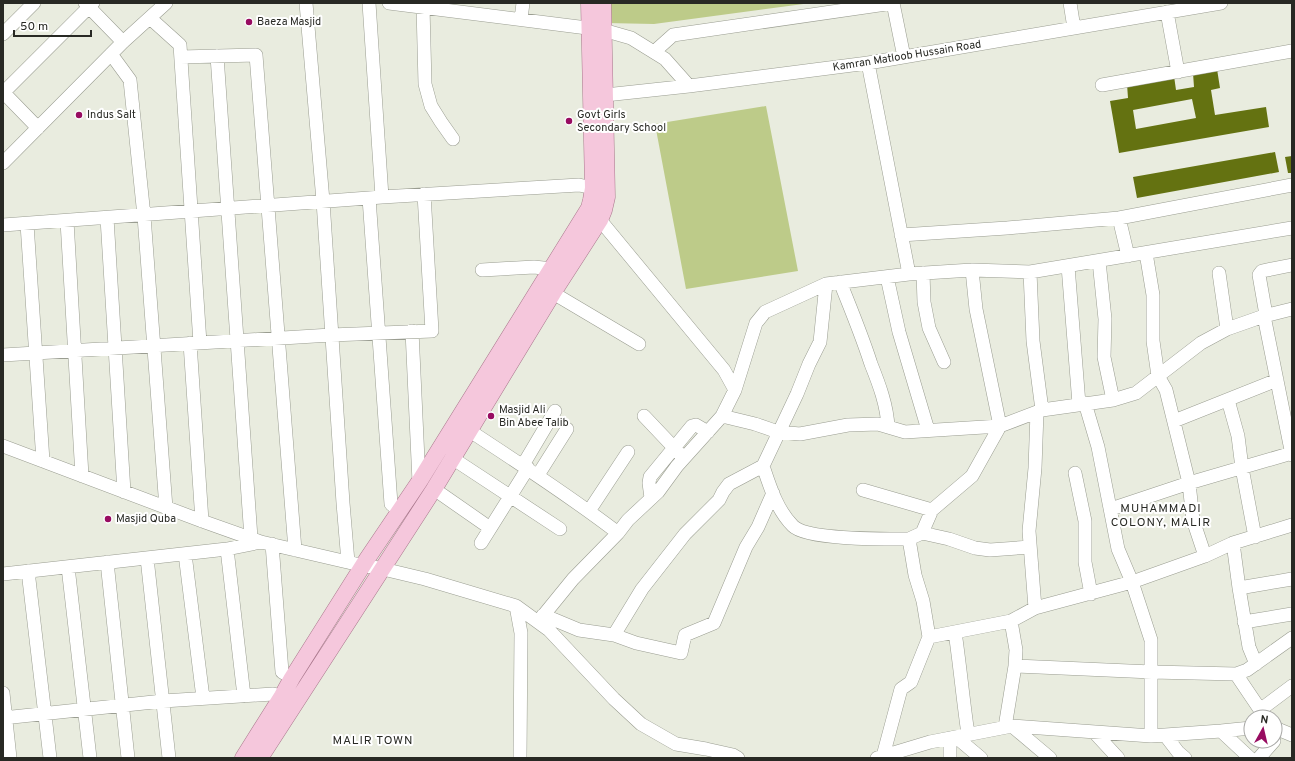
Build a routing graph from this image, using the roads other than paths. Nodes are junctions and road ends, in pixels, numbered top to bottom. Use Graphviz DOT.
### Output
graph roads {
  1 [pos="34,3"];
  2 [pos="166,3"];
  3 [pos="306,3"];
  4 [pos="370,3"];
  5 [pos="389,3"];
  6 [pos="523,3"];
  7 [pos="589,3"];
  8 [pos="603,3"];
  9 [pos="893,3"];
  10 [pos="1070,3"];
  11 [pos="1221,3"];
  12 [pos="89,4"];
  13 [pos="402,4"];
  14 [pos="442,6"];
  15 [pos="423,7"];
  16 [pos="481,8"];
  17 [pos="1167,12"];
  18 [pos="150,18"];
  19 [pos="521,19"];
  20 [pos="1074,28"];
  21 [pos="596,29"];
  22 [pos="3,34"];
  23 [pos="123,42"];
  24 [pos="1292,51"];
  25 [pos="654,52"];
  26 [pos="112,54"];
  27 [pos="217,56"];
  28 [pos="181,57"];
  29 [pos="904,57"];
  30 [pos="868,63"];
  31 [pos="1178,72"];
  32 [pos="1102,84"];
  33 [pos="689,86"];
  34 [pos="3,93"];
  35 [pos="598,96"];
  36 [pos="38,128"];
  37 [pos="453,139"];
  38 [pos="3,163"];
  39 [pos="1292,185"];
  40 [pos="593,188"];
  41 [pos="424,194"];
  42 [pos="376,197"];
  43 [pos="322,201"];
  44 [pos="268,206"];
  45 [pos="228,209"];
  46 [pos="191,212"];
  47 [pos="144,216"];
  48 [pos="108,218"];
  49 [pos="1120,218"];
  50 [pos="600,220"];
  51 [pos="67,221"];
  52 [pos="27,224"];
  53 [pos="3,226"];
  54 [pos="1292,228"];
  55 [pos="901,235"];
  56 [pos="1146,253"];
  57 [pos="1128,256"];
  58 [pos="1099,261"];
  59 [pos="1292,265"];
  60 [pos="1068,266"];
  61 [pos="552,269"];
  62 [pos="482,270"];
  63 [pos="972,270"];
  64 [pos="1030,272"];
  65 [pos="923,273"];
  66 [pos="1219,273"];
  67 [pos="909,274"];
  68 [pos="887,277"];
  69 [pos="840,282"];
  70 [pos="826,284"];
  71 [pos="553,293"];
  72 [pos="1292,309"];
  73 [pos="1265,316"];
  74 [pos="525,325"];
  75 [pos="1227,329"];
  76 [pos="412,331"];
  77 [pos="379,333"];
  78 [pos="331,335"];
  79 [pos="278,338"];
  80 [pos="238,340"];
  81 [pos="195,343"];
  82 [pos="639,344"];
  83 [pos="154,345"];
  84 [pos="115,348"];
  85 [pos="74,351"];
  86 [pos="36,353"];
  87 [pos="3,355"];
  88 [pos="944,362"];
  89 [pos="1158,376"];
  90 [pos="1277,380"];
  91 [pos="735,390"];
  92 [pos="1113,400"];
  93 [pos="1228,400"];
  94 [pos="1082,404"];
  95 [pos="1039,410"];
  96 [pos="556,411"];
  97 [pos="644,416"];
  98 [pos="722,416"];
  99 [pos="1174,421"];
  100 [pos="1000,426"];
  101 [pos="888,427"];
  102 [pos="470,430"];
  103 [pos="567,430"];
  104 [pos="928,430"];
  105 [pos="708,432"];
  106 [pos="778,432"];
  107 [pos="3,446"];
  108 [pos="674,448"];
  109 [pos="628,452"];
  110 [pos="1292,454"];
  111 [pos="452,458"];
  112 [pos="684,458"];
  113 [pos="43,461"];
  114 [pos="763,466"];
  115 [pos="1242,468"];
  116 [pos="530,469"];
  117 [pos="1075,473"];
  118 [pos="82,476"];
  119 [pos="419,482"];
  120 [pos="1189,483"];
  121 [pos="434,489"];
  122 [pos="863,490"];
  123 [pos="124,492"];
  124 [pos="773,492"];
  125 [pos="510,497"];
  126 [pos="651,498"];
  127 [pos="166,508"];
  128 [pos="1111,509"];
  129 [pos="932,510"];
  130 [pos="400,511"];
  131 [pos="589,511"];
  132 [pos="202,521"];
  133 [pos="1292,525"];
  134 [pos="490,528"];
  135 [pos="560,529"];
  136 [pos="618,533"];
  137 [pos="922,533"];
  138 [pos="1255,537"];
  139 [pos="909,540"];
  140 [pos="261,541"];
  141 [pos="481,543"];
  142 [pos="1233,543"];
  143 [pos="1030,548"];
  144 [pos="227,549"];
  145 [pos="294,550"];
  146 [pos="185,554"];
  147 [pos="1205,556"];
  148 [pos="147,558"];
  149 [pos="107,562"];
  150 [pos="356,564"];
  151 [pos="68,567"];
  152 [pos="383,569"];
  153 [pos="28,571"];
  154 [pos="3,574"];
  155 [pos="1292,579"];
  156 [pos="1132,582"];
  157 [pos="1239,588"];
  158 [pos="1091,594"];
  159 [pos="516,606"];
  160 [pos="1035,608"];
  161 [pos="1292,614"];
  162 [pos="540,618"];
  163 [pos="1011,621"];
  164 [pos="1244,622"];
  165 [pos="955,632"];
  166 [pos="614,636"];
  167 [pos="929,637"];
  168 [pos="1292,638"];
  169 [pos="1256,664"];
  170 [pos="1015,666"];
  171 [pos="1152,672"];
  172 [pos="1236,674"];
  173 [pos="292,678"];
  174 [pos="1292,686"];
  175 [pos="3,693"];
  176 [pos="244,696"];
  177 [pos="282,696"];
  178 [pos="203,698"];
  179 [pos="162,701"];
  180 [pos="123,705"];
  181 [pos="85,709"];
  182 [pos="1260,709"];
  183 [pos="1267,709"];
  184 [pos="45,713"];
  185 [pos="4,718"];
  186 [pos="1008,726"];
  187 [pos="1243,729"];
  188 [pos="1221,731"];
  189 [pos="1094,732"];
  190 [pos="1165,735"];
  191 [pos="958,736"];
  192 [pos="1152,736"];
  193 [pos="1268,749"];
  194 [pos="880,757"];
  195 [pos="10,758"];
  196 [pos="50,758"];
  197 [pos="90,758"];
  198 [pos="128,758"];
  199 [pos="169,758"];
  200 [pos="243,758"];
  201 [pos="260,758"];
  202 [pos="520,758"];
  203 [pos="738,758"];
  204 [pos="950,758"];
  205 [pos="981,758"];
  206 [pos="1050,758"];
  207 [pos="1118,758"];
  208 [pos="1185,758"];
  209 [pos="1250,758"];
  210 [pos="1260,758"];
  1 -- 22 [label="street"];
  2 -- 18 [label="street"];
  3 -- 43 [label="street"];
  4 -- 42 [label="street"];
  5 -- 13 [label="street"];
  6 -- 19 [label="street"];
  7 -- 21 [label="main road"];
  8 -- 21 [label="main road"];
  9 -- 25 [label="street"];
  9 -- 29 [label="street"];
  10 -- 20 [label="street"];
  11 -- 17 [label="street, Kamran Matloob Hussain Road"];
  12 -- 23 [label="street"];
  12 -- 34 [label="street"];
  13 -- 15 [label="street"];
  14 -- 15 [label="street"];
  14 -- 16 [label="street"];
  15 -- 37 [label="street"];
  16 -- 19 [label="street"];
  17 -- 20 [label="street, Kamran Matloob Hussain Road"];
  17 -- 31 [label="street"];
  18 -- 23 [label="street"];
  18 -- 28 [label="street"];
  19 -- 21 [label="street"];
  20 -- 29 [label="street, Kamran Matloob Hussain Road"];
  21 -- 25 [label="street"];
  21 -- 35 [label="main road"];
  23 -- 26 [label="street"];
  24 -- 31 [label="street"];
  25 -- 33 [label="street"];
  26 -- 36 [label="street"];
  26 -- 47 [label="street"];
  27 -- 28 [label="street"];
  27 -- 44 [label="street"];
  27 -- 45 [label="street"];
  28 -- 46 [label="street"];
  29 -- 30 [label="street, Kamran Matloob Hussain Road"];
  30 -- 33 [label="street, Kamran Matloob Hussain Road"];
  30 -- 55 [label="street"];
  31 -- 32 [label="street"];
  33 -- 35 [label="street, Kamran Matloob Hussain Road"];
  34 -- 36 [label="street"];
  35 -- 40 [label="main road"];
  35 -- 50 [label="main road"];
  36 -- 38 [label="street"];
  39 -- 49 [label="street"];
  40 -- 41 [label="street"];
  40 -- 61 [label="main road"];
  41 -- 42 [label="street"];
  41 -- 76 [label="street"];
  42 -- 43 [label="street"];
  42 -- 77 [label="street"];
  43 -- 44 [label="street"];
  43 -- 78 [label="street"];
  44 -- 45 [label="street"];
  44 -- 79 [label="street"];
  45 -- 46 [label="street"];
  45 -- 80 [label="street"];
  46 -- 47 [label="street"];
  46 -- 81 [label="street"];
  47 -- 48 [label="street"];
  47 -- 83 [label="street"];
  48 -- 51 [label="street"];
  48 -- 84 [label="street"];
  49 -- 55 [label="street"];
  49 -- 57 [label="street"];
  50 -- 71 [label="main road"];
  50 -- 91 [label="street"];
  51 -- 52 [label="street"];
  51 -- 85 [label="street"];
  52 -- 53 [label="street"];
  52 -- 86 [label="street"];
  54 -- 56 [label="street"];
  55 -- 67 [label="street"];
  56 -- 57 [label="street"];
  56 -- 89 [label="street"];
  57 -- 58 [label="street"];
  58 -- 60 [label="street"];
  58 -- 92 [label="street"];
  59 -- 73 [label="street"];
  60 -- 64 [label="street"];
  60 -- 94 [label="street"];
  61 -- 62 [label="street"];
  61 -- 74 [label="main road"];
  63 -- 64 [label="street"];
  63 -- 65 [label="street"];
  63 -- 100 [label="street"];
  64 -- 95 [label="street"];
  65 -- 67 [label="street"];
  65 -- 88 [label="street"];
  66 -- 75 [label="street"];
  67 -- 68 [label="street"];
  68 -- 69 [label="street"];
  68 -- 104 [label="street"];
  69 -- 70 [label="street"];
  69 -- 101 [label="street"];
  70 -- 91 [label="street"];
  70 -- 106 [label="street"];
  71 -- 74 [label="main road"];
  71 -- 82 [label="street"];
  72 -- 73 [label="street"];
  73 -- 75 [label="street"];
  73 -- 90 [label="street"];
  74 -- 102 [label="main road"];
  74 -- 119 [label="main road"];
  75 -- 89 [label="street"];
  76 -- 77 [label="street"];
  76 -- 119 [label="street"];
  77 -- 78 [label="street"];
  77 -- 130 [label="street"];
  78 -- 79 [label="street"];
  78 -- 150 [label="street"];
  79 -- 80 [label="street"];
  79 -- 145 [label="street"];
  80 -- 81 [label="street"];
  80 -- 140 [label="street"];
  81 -- 83 [label="street"];
  81 -- 132 [label="street"];
  83 -- 84 [label="street"];
  83 -- 127 [label="street"];
  84 -- 85 [label="street"];
  84 -- 123 [label="street"];
  85 -- 86 [label="street"];
  85 -- 118 [label="street"];
  86 -- 87 [label="street"];
  86 -- 113 [label="street"];
  89 -- 92 [label="street"];
  89 -- 99 [label="street"];
  90 -- 93 [label="street"];
  90 -- 110 [label="street"];
  91 -- 98 [label="street"];
  92 -- 94 [label="street"];
  93 -- 99 [label="street"];
  93 -- 115 [label="street"];
  94 -- 95 [label="street"];
  94 -- 128 [label="street"];
  95 -- 100 [label="street"];
  95 -- 143 [label="street"];
  96 -- 116 [label="street"];
  97 -- 108 [label="street"];
  98 -- 105 [label="street"];
  98 -- 106 [label="street"];
  99 -- 120 [label="street"];
  100 -- 104 [label="street"];
  100 -- 129 [label="street"];
  101 -- 104 [label="street"];
  101 -- 106 [label="street"];
  102 -- 111 [label="main road"];
  102 -- 116 [label="street"];
  103 -- 116 [label="street"];
  105 -- 108 [label="street"];
  105 -- 112 [label="street"];
  106 -- 114 [label="street"];
  107 -- 113 [label="street"];
  108 -- 112 [label="street"];
  108 -- 126 [label="street"];
  109 -- 131 [label="street"];
  110 -- 115 [label="street"];
  111 -- 121 [label="main road"];
  111 -- 125 [label="street"];
  112 -- 126 [label="street"];
  113 -- 118 [label="street"];
  114 -- 124 [label="street"];
  114 -- 166 [label="street"];
  115 -- 120 [label="street"];
  115 -- 138 [label="street"];
  116 -- 125 [label="street"];
  116 -- 131 [label="street"];
  117 -- 158 [label="street"];
  118 -- 123 [label="street"];
  119 -- 130 [label="main road"];
  120 -- 128 [label="street"];
  120 -- 147 [label="street"];
  121 -- 134 [label="street"];
  121 -- 152 [label="main road"];
  122 -- 129 [label="street"];
  123 -- 127 [label="street"];
  124 -- 139 [label="street"];
  124 -- 166 [label="street"];
  125 -- 134 [label="street"];
  125 -- 135 [label="street"];
  126 -- 136 [label="street"];
  127 -- 132 [label="street"];
  128 -- 156 [label="street"];
  129 -- 137 [label="street"];
  130 -- 150 [label="main road"];
  131 -- 136 [label="street"];
  132 -- 140 [label="street"];
  133 -- 138 [label="street"];
  134 -- 141 [label="street"];
  136 -- 162 [label="street"];
  137 -- 139 [label="street"];
  137 -- 143 [label="street"];
  138 -- 142 [label="street"];
  139 -- 167 [label="street"];
  140 -- 144 [label="street"];
  140 -- 145 [label="street"];
  140 -- 173 [label="street"];
  142 -- 147 [label="street"];
  142 -- 157 [label="street"];
  143 -- 160 [label="street"];
  144 -- 146 [label="street"];
  144 -- 176 [label="street"];
  145 -- 150 [label="street"];
  146 -- 148 [label="street"];
  146 -- 178 [label="street"];
  147 -- 156 [label="street"];
  148 -- 149 [label="street"];
  148 -- 179 [label="street"];
  149 -- 151 [label="street"];
  149 -- 180 [label="street"];
  150 -- 152 [label="street"];
  150 -- 173 [label="main road"];
  151 -- 153 [label="street"];
  151 -- 181 [label="street"];
  152 -- 159 [label="street"];
  152 -- 201 [label="main road"];
  153 -- 154 [label="street"];
  153 -- 184 [label="street"];
  155 -- 157 [label="street"];
  156 -- 158 [label="street"];
  156 -- 171 [label="street"];
  157 -- 164 [label="street"];
  158 -- 160 [label="street"];
  159 -- 162 [label="street"];
  159 -- 202 [label="street"];
  160 -- 163 [label="street"];
  161 -- 164 [label="street"];
  162 -- 166 [label="street"];
  162 -- 203 [label="street"];
  163 -- 165 [label="street"];
  163 -- 170 [label="street"];
  164 -- 169 [label="street"];
  165 -- 167 [label="street"];
  165 -- 191 [label="street"];
  167 -- 194 [label="street"];
  168 -- 169 [label="street"];
  169 -- 172 [label="street"];
  170 -- 171 [label="street"];
  170 -- 186 [label="street"];
  171 -- 172 [label="street"];
  171 -- 192 [label="street"];
  172 -- 182 [label="street"];
  173 -- 177 [label="main road"];
  174 -- 183 [label="street"];
  175 -- 185 [label="street"];
  176 -- 177 [label="street"];
  176 -- 178 [label="street"];
  177 -- 200 [label="main road"];
  178 -- 179 [label="street"];
  179 -- 180 [label="street"];
  179 -- 199 [label="street"];
  180 -- 181 [label="street"];
  180 -- 198 [label="street"];
  181 -- 184 [label="street"];
  181 -- 197 [label="street"];
  184 -- 185 [label="street"];
  184 -- 196 [label="street"];
  185 -- 195 [label="street"];
  186 -- 189 [label="street"];
  186 -- 191 [label="street"];
  186 -- 206 [label="street"];
  187 -- 188 [label="street"];
  188 -- 190 [label="street"];
  188 -- 209 [label="street"];
  189 -- 192 [label="street"];
  189 -- 207 [label="street"];
  190 -- 192 [label="street"];
  190 -- 208 [label="street"];
  191 -- 194 [label="street"];
  191 -- 204 [label="street"];
  191 -- 205 [label="street"];
  193 -- 210 [label="street"];
}
